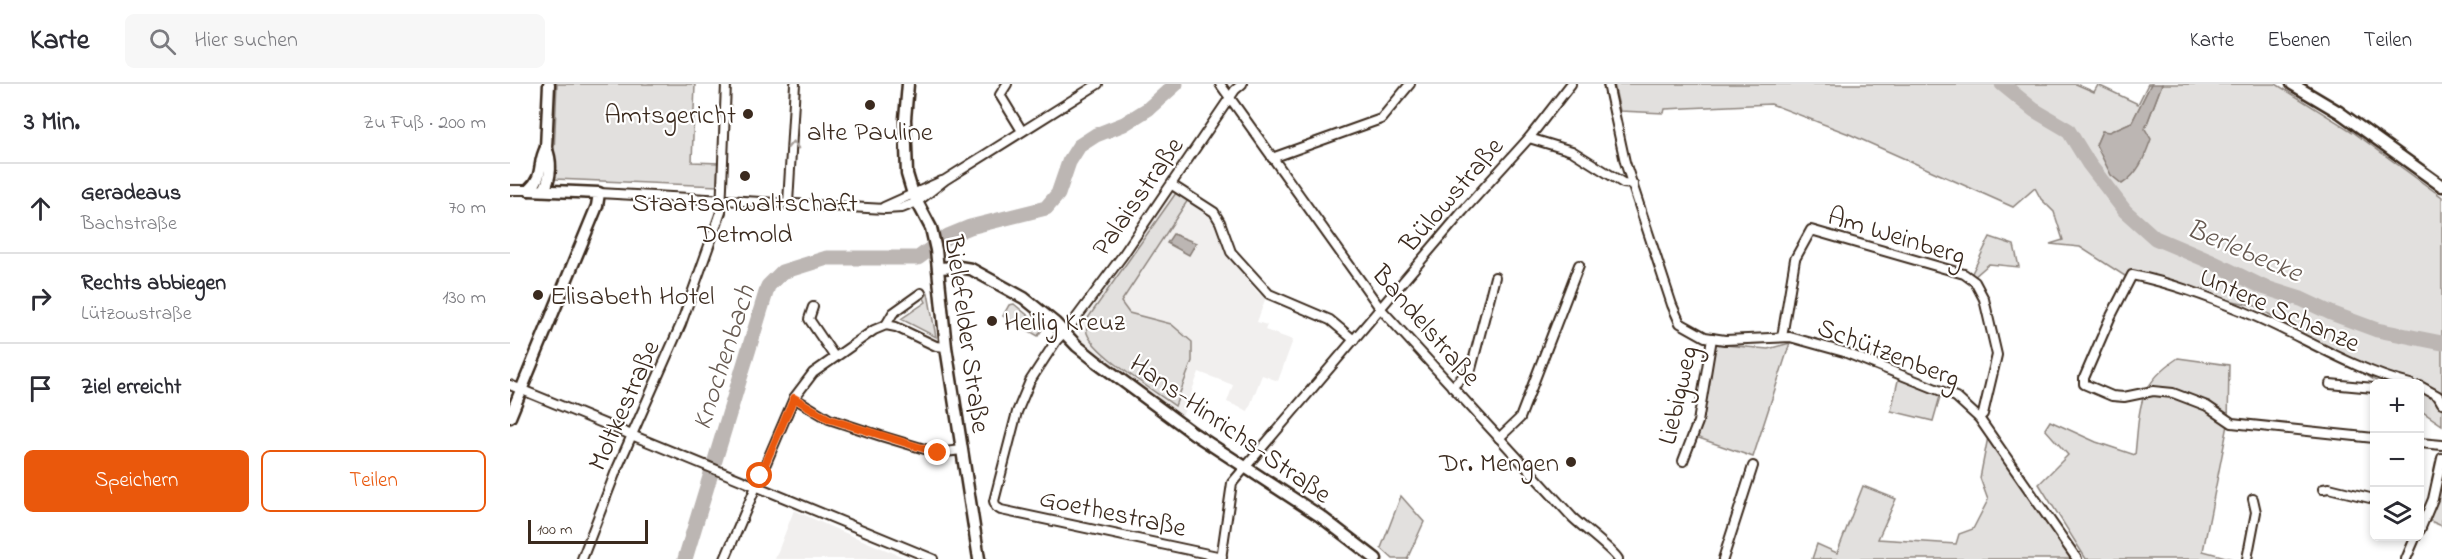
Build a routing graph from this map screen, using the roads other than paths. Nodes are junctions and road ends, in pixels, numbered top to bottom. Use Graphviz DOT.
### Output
graph roads {
  1 [pos="549,84"];
  2 [pos="726,84"];
  3 [pos="795,84"];
  4 [pos="908,84"];
  5 [pos="1007,84"];
  6 [pos="1098,84"];
  7 [pos="1220,84"];
  8 [pos="1242,84"];
  9 [pos="1410,84"];
  10 [pos="1571,84"];
  11 [pos="1608,84"];
  12 [pos="2292,84"];
  13 [pos="1230,97"];
  14 [pos="1022,131"];
  15 [pos="1528,138"];
  16 [pos="546,148"];
  17 [pos="1272,158"];
  18 [pos="1633,184"];
  19 [pos="1172,185"];
  20 [pos="2442,186"];
  21 [pos="510,190"];
  22 [pos="529,190"];
  23 [pos="544,190"];
  24 [pos="599,193"];
  25 [pos="915,198"];
  26 [pos="722,199"];
  27 [pos="788,203"];
  28 [pos="1578,265"];
  29 [pos="938,268"];
  30 [pos="1495,277"];
  31 [pos="921,293"];
  32 [pos="813,307"];
  33 [pos="1380,308"];
  34 [pos="886,325"];
  35 [pos="1064,331"];
  36 [pos="1782,337"];
  37 [pos="1712,338"];
  38 [pos="1354,340"];
  39 [pos="946,347"];
  40 [pos="834,356"];
  41 [pos="2395,379"];
  42 [pos="2330,384"];
  43 [pos="515,387"];
  44 [pos="1452,387"];
  45 [pos="2370,388"];
  46 [pos="2424,389"];
  47 [pos="2424,394"];
  48 [pos="794,398"];
  49 [pos="2440,400"];
  50 [pos="510,417"];
  51 [pos="1979,418"];
  52 [pos="632,434"];
  53 [pos="1499,438"];
  54 [pos="2370,438"];
  55 [pos="2424,443"];
  56 [pos="2442,445"];
  57 [pos="962,450"];
  58 [pos="2442,458"];
  59 [pos="1683,461"];
  60 [pos="1753,466"];
  61 [pos="1244,467"];
  62 [pos="756,486"];
  63 [pos="2323,489"];
  64 [pos="2370,498"];
  65 [pos="2253,499"];
  66 [pos="996,507"];
  67 [pos="2424,511"];
  68 [pos="2414,541"];
  69 [pos="1221,558"];
  70 [pos="582,559"];
  71 [pos="725,559"];
  72 [pos="933,559"];
  73 [pos="979,559"];
  74 [pos="1376,559"];
  75 [pos="1618,559"];
  76 [pos="1723,559"];
  77 [pos="2077,559"];
  78 [pos="2247,559"];
  79 [pos="2406,559"];
  1 -- 16 [label="main road"];
  2 -- 26 [label="street, Moltkestraße"];
  27 -- 3 [label="street, one-way"];
  4 -- 25 [label="main road, Bielefelder Straße"];
  5 -- 14 [label="street"];
  6 -- 14 [label="street"];
  7 -- 13 [label="street, Bandelstraße"];
  8 -- 13 [label="street, Palaisstraße"];
  9 -- 17 [label="street"];
  10 -- 15 [label="street, Bülowstraße"];
  11 -- 18 [label="street, Schützenberg"];
  12 -- 20 [label="main road"];
  13 -- 17 [label="street, Bandelstraße"];
  13 -- 19 [label="street, Palaisstraße"];
  14 -- 25 [label="street"];
  15 -- 18 [label="street"];
  15 -- 33 [label="street, Bülowstraße"];
  16 -- 22 [label="main road"];
  16 -- 23 [label="main road"];
  17 -- 33 [label="street, Bandelstraße"];
  18 -- 37 [label="street, Schützenberg"];
  19 -- 35 [label="street, Palaisstraße"];
  19 -- 38 [label="street"];
  21 -- 22 [label="street"];
  22 -- 23 [label="main road"];
  23 -- 24 [label="main road"];
  24 -- 26 [label="street"];
  24 -- 43 [label="main road"];
  25 -- 27 [label="street"];
  25 -- 29 [label="main road, Bielefelder Straße"];
  26 -- 27 [label="street"];
  26 -- 52 [label="street, Moltkestraße"];
  28 -- 53 [label="street"];
  29 -- 35 [label="main road, Hans-Hinrichs-Straße"];
  29 -- 39 [label="main road, Bielefelder Straße"];
  30 -- 44 [label="street"];
  31 -- 34 [label="street"];
  32 -- 40 [label="street"];
  33 -- 38 [label="street, Bülowstraße"];
  33 -- 44 [label="street, Bandelstraße"];
  34 -- 39 [label="street"];
  34 -- 40 [label="street"];
  35 -- 61 [label="main road, Hans-Hinrichs-Straße"];
  35 -- 66 [label="street, Palaisstraße"];
  36 -- 37 [label="street, Schützenberg"];
  36 -- 51 [label="street, Schützenberg"];
  36 -- 51 [label="street, Am Weinberg"];
  37 -- 59 [label="street, Liebigweg"];
  38 -- 61 [label="street, Bülowstraße"];
  39 -- 57 [label="main road, Bielefelder Straße"];
  40 -- 48 [label="street"];
  41 -- 54 [label="street, Untere Schanze"];
  42 -- 45 [label="street, Untere Schanze"];
  43 -- 50 [label="main road"];
  43 -- 52 [label="street"];
  44 -- 53 [label="street, Bandelstraße"];
  46 -- 49 [label="street"];
  47 -- 49 [label="street"];
  48 -- 57 [label="street"];
  48 -- 62 [label="street"];
  51 -- 77 [label="street, Schützenberg"];
  52 -- 62 [label="street"];
  52 -- 70 [label="street, Moltkestraße"];
  53 -- 75 [label="street, Bandelstraße"];
  55 -- 56 [label="street"];
  57 -- 73 [label="main road, Bielefelder Straße"];
  58 -- 67 [label="street"];
  60 -- 76 [label="street"];
  61 -- 69 [label="street, Bülowstraße"];
  61 -- 74 [label="main road, Hans-Hinrichs-Straße"];
  62 -- 71 [label="street"];
  62 -- 72 [label="street"];
  63 -- 64 [label="street"];
  65 -- 78 [label="street"];
  66 -- 69 [label="street, Goethestraße"];
  68 -- 79 [label="street"];
}
